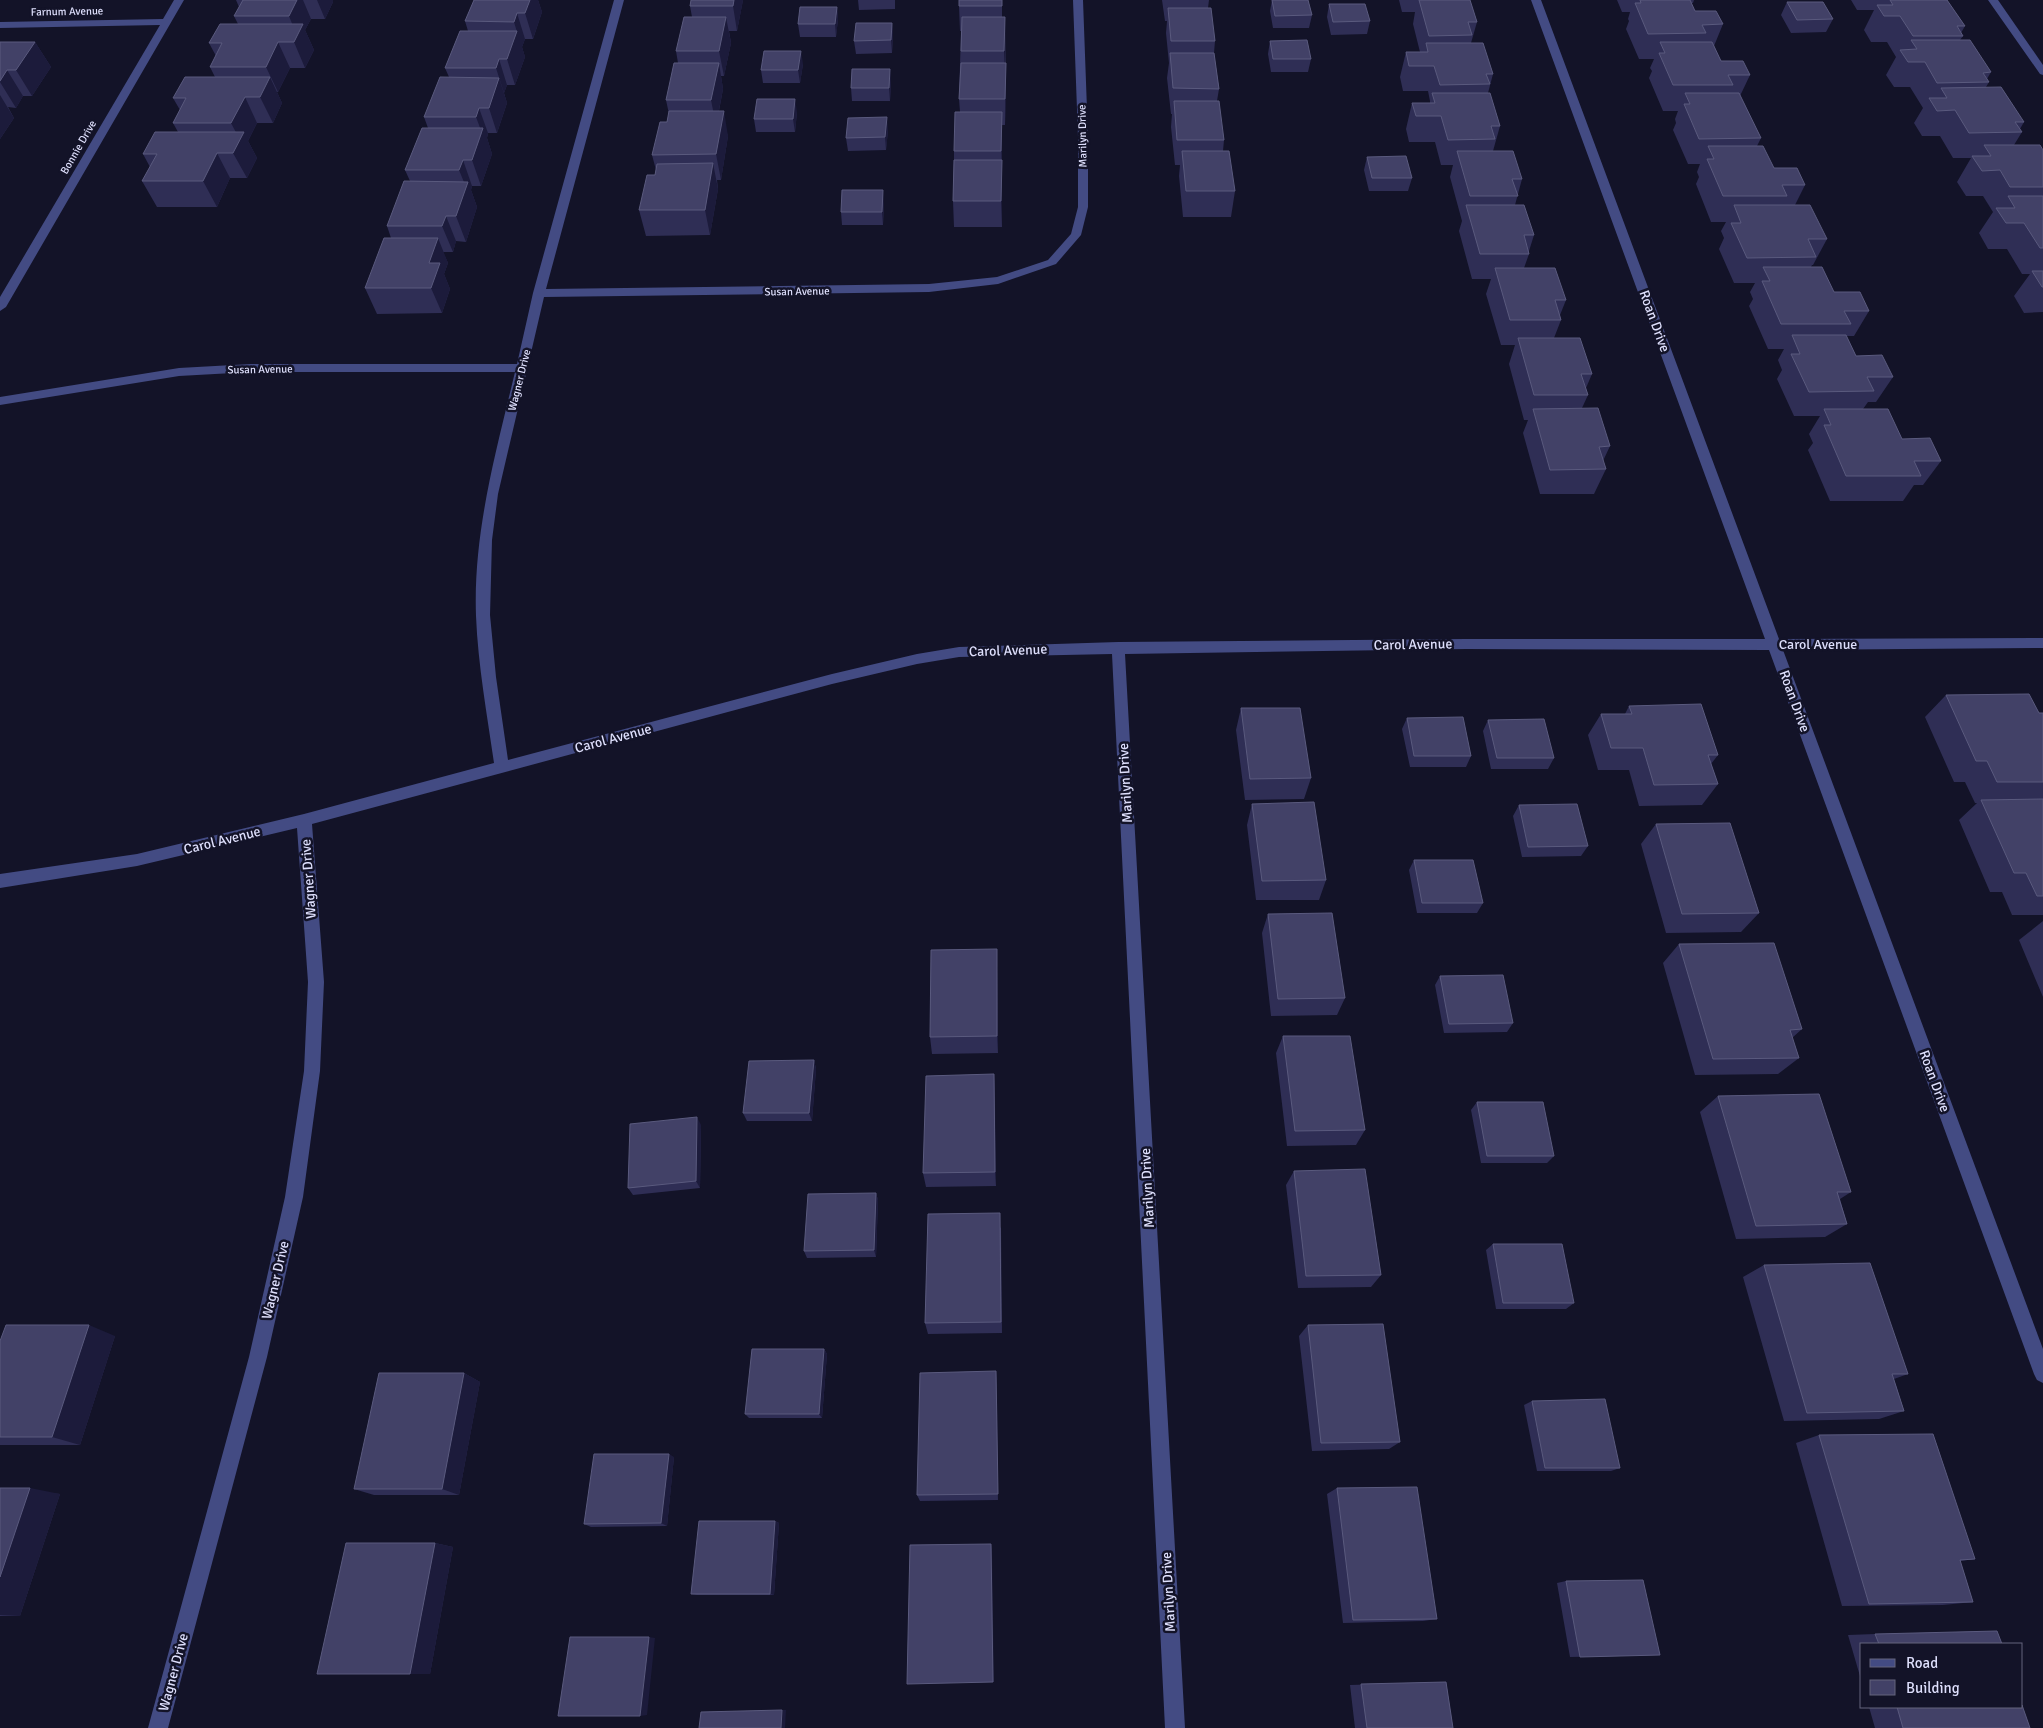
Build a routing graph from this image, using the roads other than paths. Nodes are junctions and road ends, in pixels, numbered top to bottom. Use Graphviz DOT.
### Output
graph roads {
  1 [pos="178,0"];
  2 [pos="619,0"];
  3 [pos="1078,0"];
  4 [pos="1536,0"];
  5 [pos="1993,0"];
  6 [pos="165,22"];
  7 [pos="0,25"];
  8 [pos="2043,72"];
  9 [pos="1052,262"];
  10 [pos="539,293"];
  11 [pos="0,307"];
  12 [pos="522,368"];
  13 [pos="0,401"];
  14 [pos="2043,643"];
  15 [pos="1774,644"];
  16 [pos="1118,647"];
  17 [pos="502,768"];
  18 [pos="304,820"];
  19 [pos="0,881"];
  20 [pos="2043,1374"];
  21 [pos="158,1728"];
  22 [pos="1175,1728"];
  1 -- 6 [label="street, Bonnie Drive"];
  2 -- 10 [label="street, Wagner Drive"];
  3 -- 9 [label="street, Marilyn Drive"];
  4 -- 15 [label="street, Roan Drive"];
  5 -- 8 [label="street"];
  6 -- 7 [label="street, Farnum Avenue"];
  6 -- 11 [label="street, Bonnie Drive"];
  9 -- 10 [label="street, Susan Avenue"];
  10 -- 12 [label="street, Wagner Drive"];
  12 -- 13 [label="street, Susan Avenue"];
  12 -- 17 [label="street, Wagner Drive"];
  14 -- 15 [label="street, Carol Avenue"];
  15 -- 16 [label="street, Carol Avenue"];
  15 -- 20 [label="street, Roan Drive"];
  16 -- 17 [label="street, Carol Avenue"];
  16 -- 22 [label="street, Marilyn Drive"];
  17 -- 18 [label="street, Carol Avenue"];
  18 -- 19 [label="street, Carol Avenue"];
  18 -- 21 [label="street, Wagner Drive"];
}
